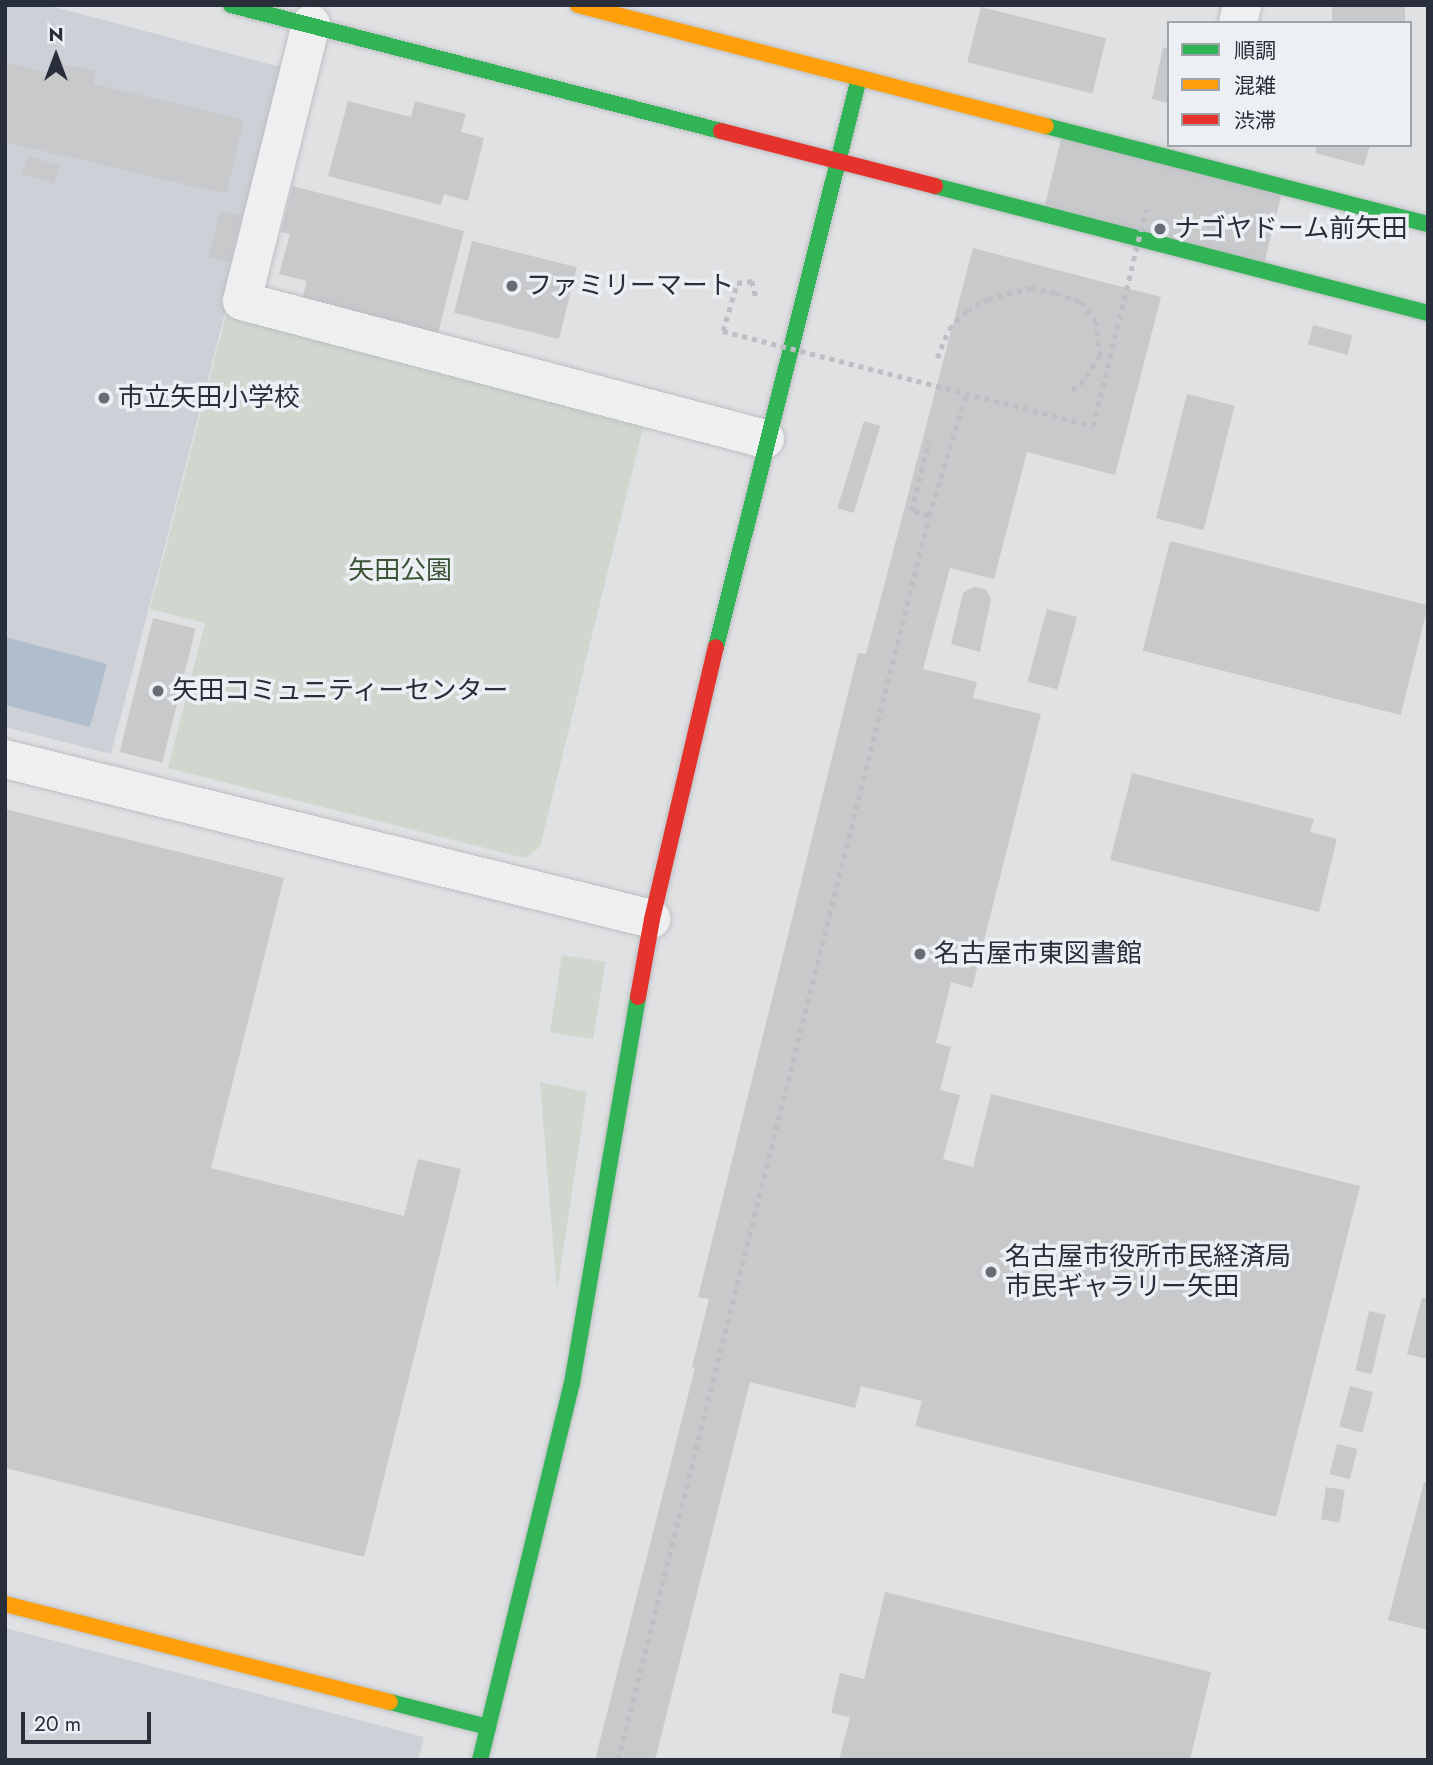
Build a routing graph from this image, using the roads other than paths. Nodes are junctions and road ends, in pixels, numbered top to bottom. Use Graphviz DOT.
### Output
graph roads {
  1 [pos="231,5"];
  2 [pos="578,5"];
  3 [pos="310,24"];
  4 [pos="859,78"];
  5 [pos="1167,146"];
  6 [pos="1171,147"];
  7 [pos="1207,155"];
  8 [pos="836,164"];
  9 [pos="1428,224"];
  10 [pos="1428,313"];
  11 [pos="765,439"];
  12 [pos="5,759"];
  13 [pos="652,919"];
  14 [pos="5,1604"];
  15 [pos="488,1727"];
  16 [pos="480,1760"];
  1 -- 3 [label="street"];
  2 -- 4 [label="street"];
  3 -- 8 [label="street"];
  3 -- 11 [label="street"];
  4 -- 5 [label="street"];
  4 -- 8 [label="street"];
  6 -- 7 [label="street"];
  7 -- 9 [label="street"];
  8 -- 10 [label="street"];
  8 -- 11 [label="street"];
  11 -- 13 [label="street"];
  12 -- 13 [label="street"];
  13 -- 15 [label="street"];
  14 -- 15 [label="street"];
  15 -- 16 [label="street"];
}
